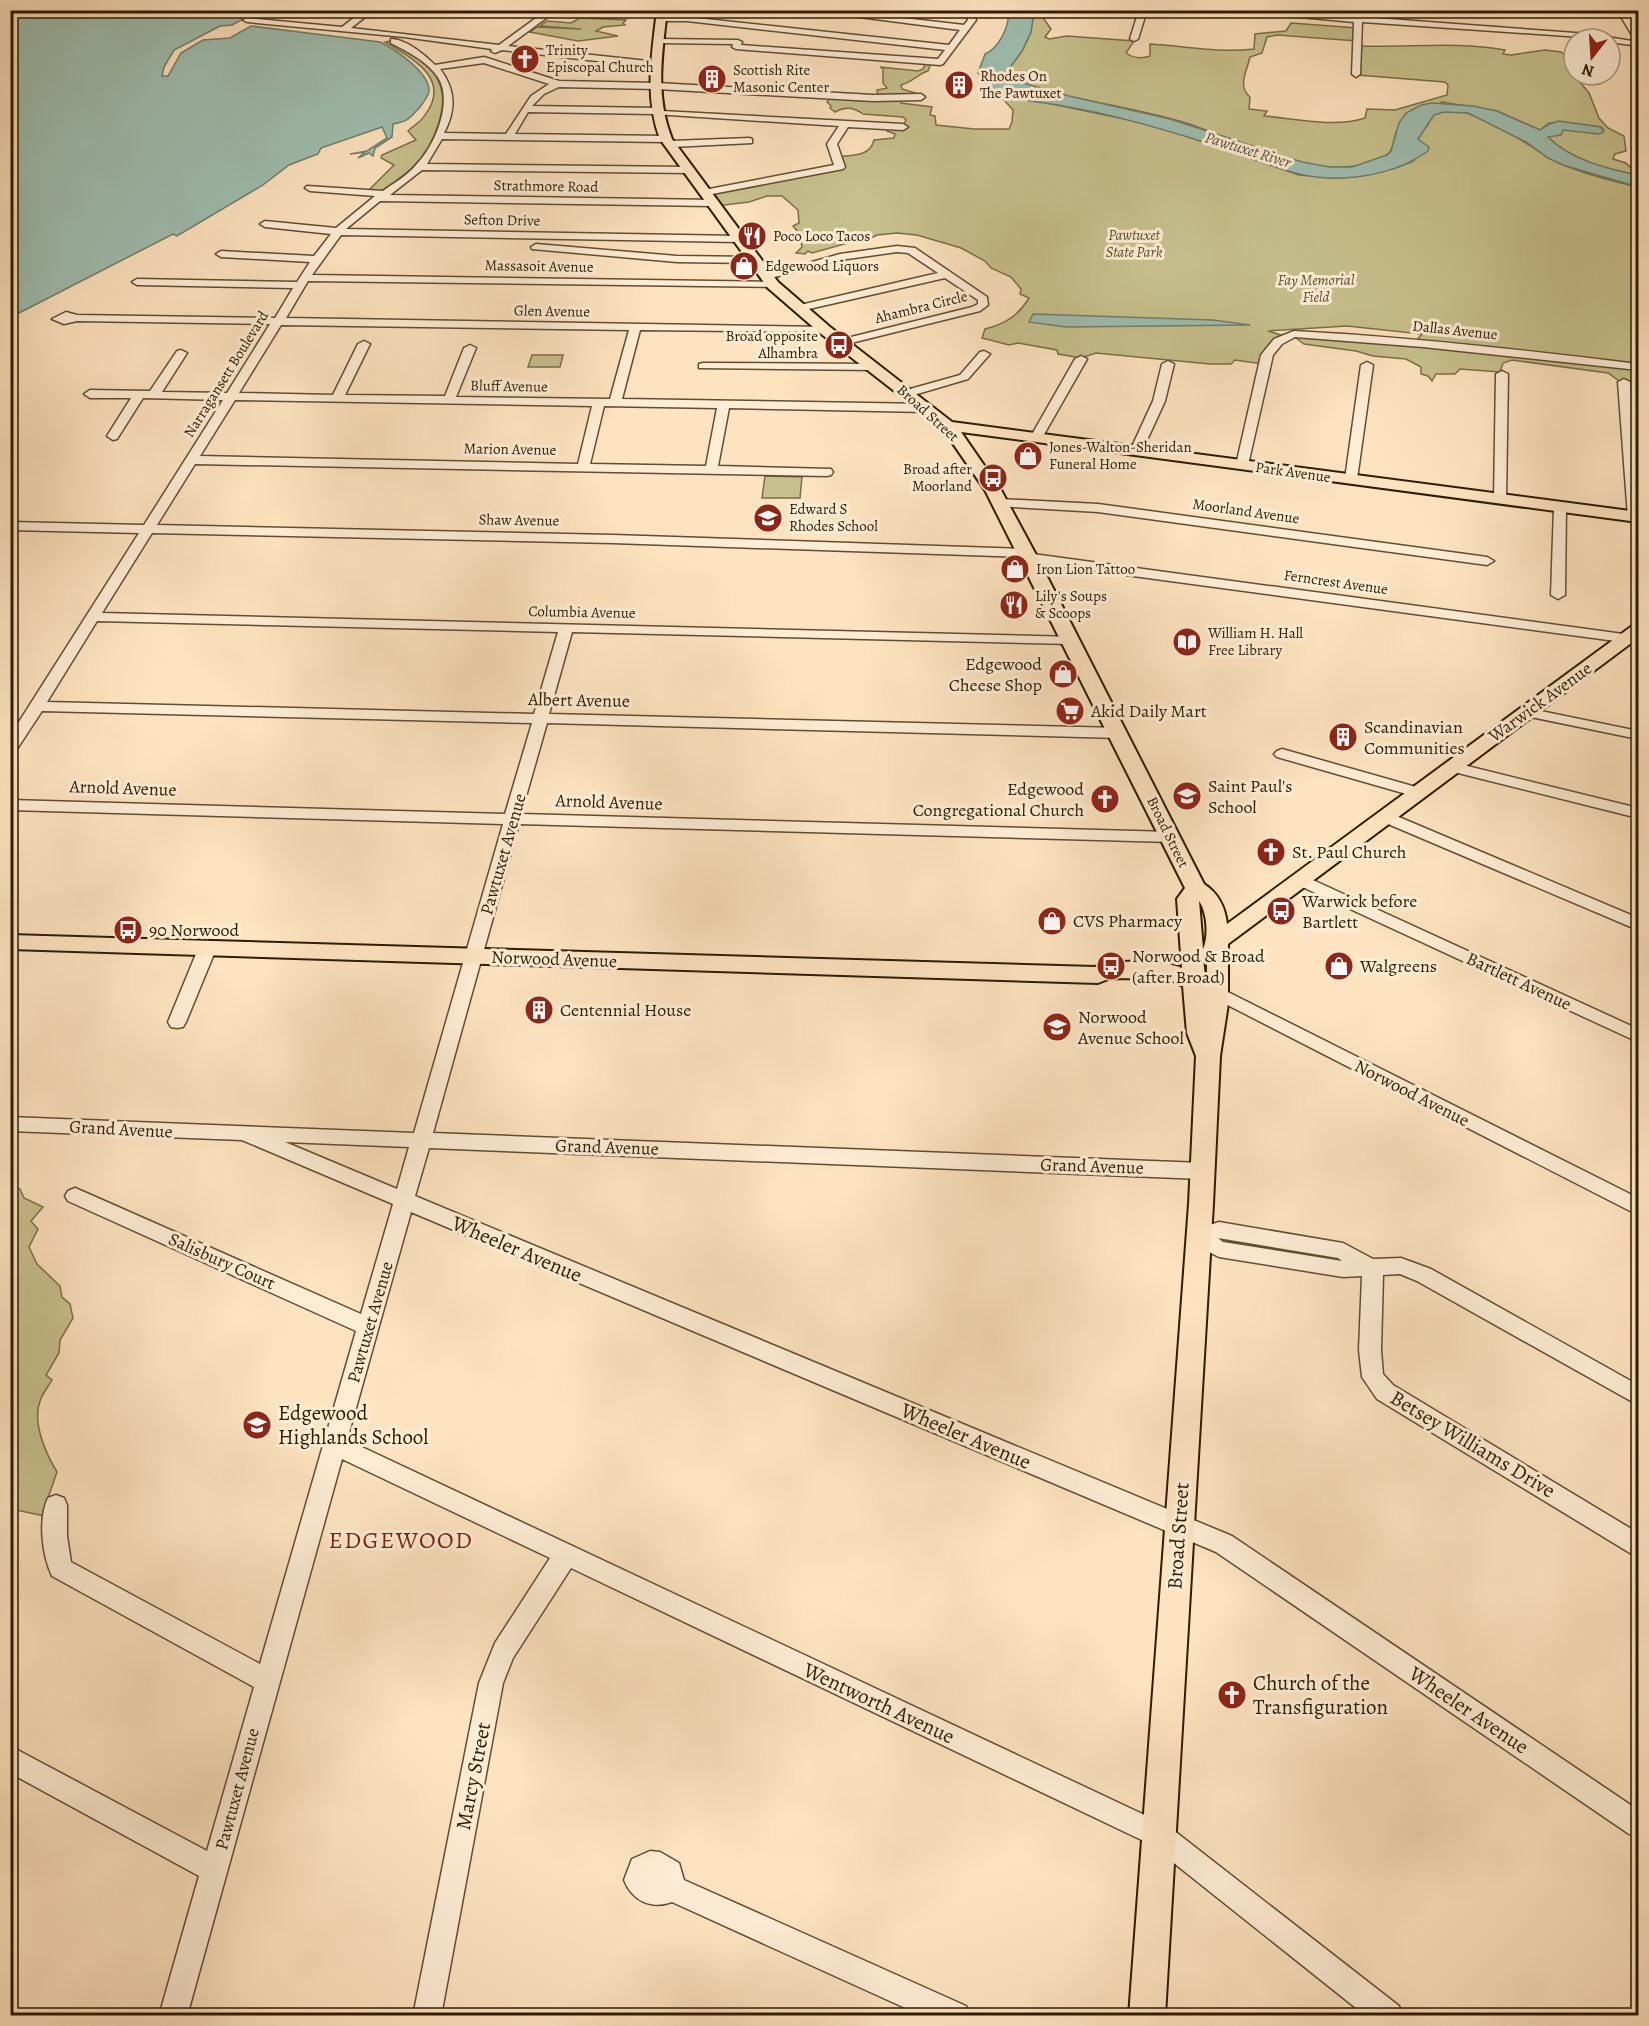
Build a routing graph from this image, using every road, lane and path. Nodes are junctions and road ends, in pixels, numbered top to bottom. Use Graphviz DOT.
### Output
graph roads {
  1 [pos="370,10"];
  2 [pos="553,10"];
  3 [pos="809,10"];
  4 [pos="968,10"];
  5 [pos="1143,10"];
  6 [pos="1227,10"];
  7 [pos="1621,10"];
  8 [pos="1275,12"];
  9 [pos="867,13"];
  10 [pos="661,15"];
  11 [pos="248,20"];
  12 [pos="1358,20"];
  13 [pos="967,28"];
  14 [pos="344,30"];
  15 [pos="1637,34"];
  16 [pos="1134,39"];
  17 [pos="402,40"];
  18 [pos="659,41"];
  19 [pos="1638,44"];
  20 [pos="500,48"];
  21 [pos="951,48"];
  22 [pos="484,60"];
  23 [pos="657,65"];
  24 [pos="436,67"];
  25 [pos="1356,74"];
  26 [pos="558,84"];
  27 [pos="657,86"];
  28 [pos="921,97"];
  29 [pos="525,110"];
  30 [pos="658,112"];
  31 [pos="845,124"];
  32 [pos="903,127"];
  33 [pos="439,136"];
  34 [pos="509,137"];
  35 [pos="749,141"];
  36 [pos="669,142"];
  37 [pos="421,167"];
  38 [pos="690,170"];
  39 [pos="310,188"];
  40 [pos="382,196"];
  41 [pos="710,197"];
  42 [pos="265,224"];
  43 [pos="339,232"];
  44 [pos="511,236"];
  45 [pos="739,239"];
  46 [pos="221,255"];
  47 [pos="317,259"];
  48 [pos="754,260"];
  49 [pos="948,274"];
  50 [pos="303,281"];
  51 [pos="770,281"];
  52 [pos="137,282"];
  53 [pos="800,308"];
  54 [pos="77,318"];
  55 [pos="279,321"];
  56 [pos="635,327"];
  57 [pos="825,330"];
  58 [pos="843,342"];
  59 [pos="364,344"];
  60 [pos="470,348"];
  61 [pos="181,353"];
  62 [pos="984,354"];
  63 [pos="1081,359"];
  64 [pos="1168,364"];
  65 [pos="1367,364"];
  66 [pos="703,366"];
  67 [pos="1638,367"];
  68 [pos="875,368"];
  69 [pos="1502,374"];
  70 [pos="1624,382"];
  71 [pos="90,393"];
  72 [pos="907,393"];
  73 [pos="140,394"];
  74 [pos="154,394"];
  75 [pos="232,396"];
  76 [pos="337,398"];
  77 [pos="449,400"];
  78 [pos="599,402"];
  79 [pos="615,403"];
  80 [pos="724,404"];
  81 [pos="1632,405"];
  82 [pos="927,408"];
  83 [pos="948,426"];
  84 [pos="113,436"];
  85 [pos="1036,438"];
  86 [pos="1136,451"];
  87 [pos="192,460"];
  88 [pos="1242,465"];
  89 [pos="583,467"];
  90 [pos="711,470"];
  91 [pos="827,472"];
  92 [pos="1351,479"];
  93 [pos="1500,499"];
  94 [pos="1000,503"];
  95 [pos="1560,507"];
  96 [pos="1637,517"];
  97 [pos="10,526"];
  98 [pos="149,528"];
  99 [pos="1028,555"];
  100 [pos="1487,561"];
  101 [pos="1558,595"];
  102 [pos="93,617"];
  103 [pos="566,628"];
  104 [pos="1634,636"];
  105 [pos="1071,640"];
  106 [pos="37,706"];
  107 [pos="1526,712"];
  108 [pos="541,719"];
  109 [pos="1119,733"];
  110 [pos="1638,735"];
  111 [pos="10,749"];
  112 [pos="1282,754"];
  113 [pos="1451,767"];
  114 [pos="1417,792"];
  115 [pos="10,805"];
  116 [pos="1638,813"];
  117 [pos="1387,817"];
  118 [pos="513,819"];
  119 [pos="1171,837"];
  120 [pos="1302,880"];
  121 [pos="1196,888"];
  122 [pos="1584,899"];
  123 [pos="1638,915"];
  124 [pos="1638,924"];
  125 [pos="10,942"];
  126 [pos="1217,942"];
  127 [pos="207,949"];
  128 [pos="474,956"];
  129 [pos="1190,979"];
  130 [pos="1216,992"];
  131 [pos="177,1022"];
  132 [pos="1638,1036"];
  133 [pos="1208,1056"];
  134 [pos="10,1124"];
  135 [pos="246,1134"];
  136 [pos="421,1140"];
  137 [pos="1203,1171"];
  138 [pos="75,1196"];
  139 [pos="404,1202"];
  140 [pos="1638,1207"];
  141 [pos="1198,1237"];
  142 [pos="1373,1269"];
  143 [pos="369,1327"];
  144 [pos="1638,1396"];
  145 [pos="335,1445"];
  146 [pos="56,1505"];
  147 [pos="1179,1525"];
  148 [pos="1638,1545"];
  149 [pos="566,1555"];
  150 [pos="267,1681"];
  151 [pos="10,1760"];
  152 [pos="1638,1825"];
  153 [pos="1159,1835"];
  154 [pos="215,1869"];
  155 [pos="672,1888"];
  156 [pos="173,2016"];
  157 [pos="427,2016"];
  158 [pos="956,2016"];
  159 [pos="1147,2016"];
  160 [pos="1389,2016"];
  1 -- 14 [label="street"];
  2 -- 20 [label="street"];
  3 -- 9 [label="street"];
  4 -- 13 [label="street"];
  5 -- 16 [label="street"];
  6 -- 8 [label="street"];
  7 -- 15 [label="street"];
  8 -- 12 [label="street"];
  9 -- 13 [label="street"];
  10 -- 18 [label="main road, Broad Street"];
  10 -- 21 [label="street"];
  11 -- 14 [label="street"];
  12 -- 19 [label="street"];
  12 -- 25 [label="street"];
  13 -- 21 [label="street"];
  14 -- 17 [label="street"];
  17 -- 20 [label="street"];
  17 -- 24 [label="street, Narragansett Boulevard"];
  18 -- 21 [label="street"];
  18 -- 23 [label="main road, Broad Street"];
  20 -- 22 [label="street"];
  20 -- 23 [label="street"];
  22 -- 24 [label="street"];
  22 -- 26 [label="street"];
  23 -- 27 [label="main road, Broad Street"];
  24 -- 33 [label="street, Narragansett Boulevard"];
  26 -- 27 [label="street"];
  26 -- 29 [label="street"];
  27 -- 28 [label="street"];
  27 -- 30 [label="main road, Broad Street"];
  29 -- 30 [label="street"];
  29 -- 34 [label="street"];
  30 -- 31 [label="street"];
  30 -- 36 [label="main road, Broad Street"];
  31 -- 32 [label="street"];
  31 -- 41 [label="street, Strathmore Road"];
  33 -- 34 [label="street"];
  33 -- 37 [label="street, Narragansett Boulevard"];
  34 -- 36 [label="street"];
  35 -- 36 [label="street"];
  36 -- 38 [label="main road, Broad Street"];
  37 -- 38 [label="street"];
  37 -- 40 [label="street, Narragansett Boulevard"];
  38 -- 41 [label="main road, Broad Street"];
  39 -- 40 [label="street, Strathmore Road"];
  40 -- 41 [label="street, Strathmore Road"];
  40 -- 43 [label="street, Narragansett Boulevard"];
  41 -- 45 [label="main road, Broad Street"];
  42 -- 43 [label="street, Sefton Drive"];
  43 -- 44 [label="street, Sefton Drive"];
  43 -- 47 [label="street, Narragansett Boulevard"];
  44 -- 45 [label="street, Sefton Drive"];
  44 -- 48 [label="street"];
  45 -- 48 [label="main road, Broad Street"];
  46 -- 47 [label="street"];
  47 -- 50 [label="street, Narragansett Boulevard"];
  48 -- 51 [label="main road, Broad Street"];
  49 -- 51 [label="street, Ahambra Circle"];
  49 -- 53 [label="street"];
  49 -- 58 [label="street, Ahambra Circle"];
  50 -- 51 [label="street, Massasoit Avenue"];
  50 -- 52 [label="street, Massasoit Avenue"];
  50 -- 55 [label="street, Narragansett Boulevard"];
  51 -- 53 [label="main road, Broad Street"];
  53 -- 57 [label="main road, Broad Street"];
  54 -- 55 [label="street, Glen Avenue"];
  55 -- 56 [label="street, Glen Avenue"];
  55 -- 75 [label="street, Narragansett Boulevard"];
  56 -- 57 [label="street, Glen Avenue"];
  56 -- 79 [label="street"];
  57 -- 58 [label="main road, Broad Street"];
  58 -- 68 [label="main road, Broad Street"];
  59 -- 76 [label="street"];
  60 -- 77 [label="street"];
  61 -- 74 [label="street"];
  62 -- 72 [label="street"];
  63 -- 85 [label="street"];
  64 -- 86 [label="street"];
  65 -- 92 [label="street"];
  66 -- 68 [label="street"];
  67 -- 88 [label="street, Dallas Avenue"];
  68 -- 72 [label="main road, Broad Street"];
  69 -- 93 [label="street"];
  70 -- 81 [label="street"];
  71 -- 73 [label="street, Bluff Avenue"];
  72 -- 82 [label="main road, Broad Street"];
  73 -- 74 [label="street, Bluff Avenue"];
  73 -- 84 [label="street"];
  74 -- 75 [label="street, Bluff Avenue"];
  75 -- 76 [label="street, Bluff Avenue"];
  75 -- 87 [label="street, Narragansett Boulevard"];
  76 -- 77 [label="street, Bluff Avenue"];
  77 -- 78 [label="street, Bluff Avenue"];
  78 -- 79 [label="street, Bluff Avenue"];
  78 -- 89 [label="street"];
  79 -- 80 [label="street, Bluff Avenue"];
  80 -- 82 [label="street, Bluff Avenue"];
  80 -- 90 [label="street"];
  81 -- 96 [label="street"];
  82 -- 83 [label="main road, Broad Street"];
  83 -- 85 [label="main road, Park Avenue"];
  83 -- 94 [label="main road, Broad Street"];
  85 -- 86 [label="main road, Park Avenue"];
  86 -- 88 [label="main road, Park Avenue"];
  87 -- 89 [label="street, Marion Avenue"];
  87 -- 98 [label="street, Narragansett Boulevard"];
  88 -- 92 [label="main road, Park Avenue"];
  89 -- 90 [label="street, Marion Avenue"];
  90 -- 91 [label="street, Marion Avenue"];
  92 -- 93 [label="main road, Park Avenue"];
  93 -- 95 [label="main road, Park Avenue"];
  94 -- 99 [label="main road, Broad Street"];
  94 -- 100 [label="street, Moorland Avenue"];
  95 -- 96 [label="main road, Park Avenue"];
  95 -- 101 [label="street"];
  97 -- 98 [label="street, Shaw Avenue"];
  98 -- 99 [label="street, Shaw Avenue"];
  98 -- 102 [label="street, Narragansett Boulevard"];
  99 -- 104 [label="street, Ferncrest Avenue"];
  99 -- 105 [label="main road, Broad Street"];
  102 -- 103 [label="street, Columbia Avenue"];
  102 -- 106 [label="street, Narragansett Boulevard"];
  103 -- 105 [label="street, Columbia Avenue"];
  103 -- 108 [label="street, Pawtuxet Avenue"];
  104 -- 107 [label="main road, Warwick Avenue"];
  105 -- 109 [label="main road, Broad Street"];
  106 -- 108 [label="street, Albert Avenue"];
  106 -- 111 [label="street, Narragansett Boulevard"];
  107 -- 110 [label="street"];
  107 -- 113 [label="main road, Warwick Avenue"];
  108 -- 109 [label="street, Albert Avenue"];
  108 -- 118 [label="street, Pawtuxet Avenue"];
  109 -- 119 [label="main road, Broad Street"];
  112 -- 114 [label="street"];
  113 -- 114 [label="main road, Warwick Avenue"];
  113 -- 116 [label="street"];
  114 -- 117 [label="main road, Warwick Avenue"];
  115 -- 118 [label="street, Arnold Avenue"];
  117 -- 120 [label="main road, Warwick Avenue"];
  117 -- 122 [label="street"];
  118 -- 119 [label="street, Arnold Avenue"];
  118 -- 128 [label="street, Pawtuxet Avenue"];
  119 -- 121 [label="main road, Broad Street"];
  120 -- 126 [label="main road, Warwick Avenue"];
  120 -- 132 [label="street, Bartlett Avenue"];
  121 -- 126 [label="main road, Broad Street"];
  121 -- 129 [label="main road, Broad Street"];
  122 -- 123 [label="street"];
  122 -- 124 [label="street"];
  125 -- 127 [label="main road, Norwood Avenue"];
  126 -- 129 [label="main road, Warwick Avenue"];
  126 -- 130 [label="main road, Broad Street"];
  127 -- 128 [label="main road, Norwood Avenue"];
  127 -- 131 [label="street"];
  128 -- 129 [label="main road, Norwood Avenue"];
  128 -- 136 [label="street, Pawtuxet Avenue"];
  129 -- 130 [label="main road, Norwood Avenue"];
  129 -- 133 [label="main road, Broad Street"];
  130 -- 133 [label="main road, Broad Street"];
  130 -- 140 [label="street, Norwood Avenue"];
  133 -- 137 [label="main road, Broad Street"];
  134 -- 135 [label="street, Grand Avenue"];
  135 -- 136 [label="street, Grand Avenue"];
  135 -- 139 [label="street, Wheeler Avenue"];
  136 -- 137 [label="street, Grand Avenue"];
  136 -- 139 [label="street, Pawtuxet Avenue"];
  137 -- 141 [label="main road, Broad Street"];
  138 -- 143 [label="street, Salisbury Court"];
  139 -- 143 [label="street, Pawtuxet Avenue"];
  139 -- 147 [label="street, Wheeler Avenue"];
  141 -- 142 [label="street"];
  141 -- 147 [label="main road, Broad Street"];
  142 -- 144 [label="street"];
  142 -- 148 [label="street, Betsey Williams Drive"];
  143 -- 145 [label="street, Pawtuxet Avenue"];
  145 -- 149 [label="street, Wentworth Avenue"];
  145 -- 150 [label="street, Pawtuxet Avenue"];
  146 -- 150 [label="street"];
  147 -- 152 [label="street, Wheeler Avenue"];
  147 -- 153 [label="main road, Broad Street"];
  149 -- 153 [label="street, Wentworth Avenue"];
  149 -- 157 [label="street, Marcy Street"];
  150 -- 154 [label="street, Pawtuxet Avenue"];
  151 -- 154 [label="street"];
  153 -- 159 [label="main road, Broad Street"];
  153 -- 160 [label="street, Wentworth Avenue"];
  154 -- 156 [label="street, Pawtuxet Avenue"];
  155 -- 158 [label="street"];
}
